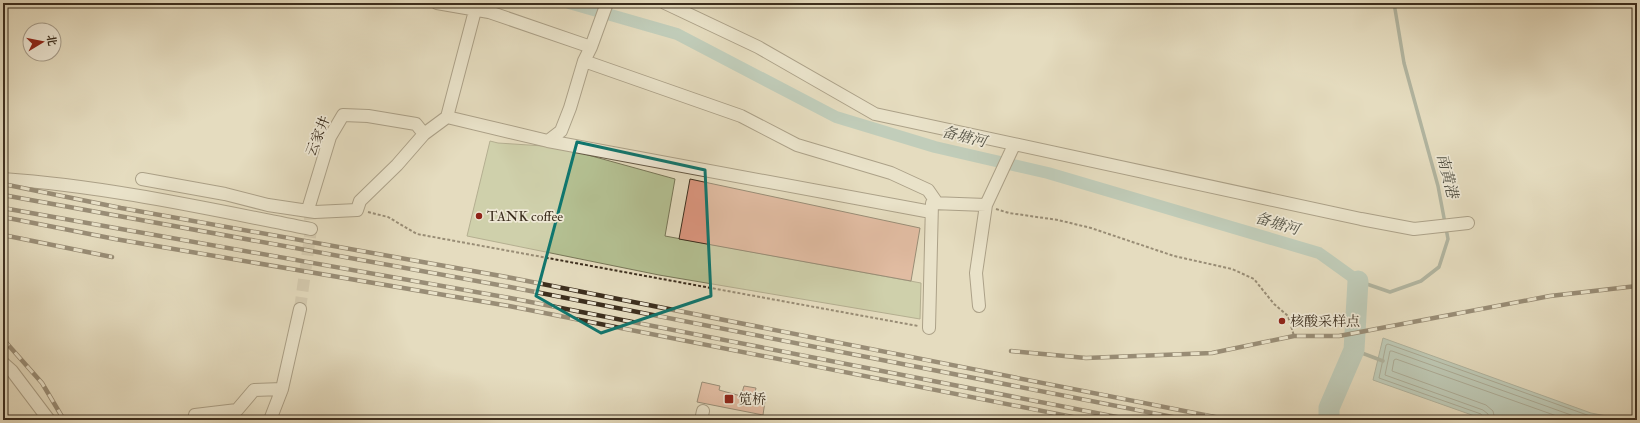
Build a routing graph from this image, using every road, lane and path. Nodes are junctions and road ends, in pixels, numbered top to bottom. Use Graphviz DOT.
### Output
graph roads {
  1 [pos="437,3"];
  2 [pos="607,3"];
  3 [pos="664,3"];
  4 [pos="476,6"];
  5 [pos="591,47"];
  6 [pos="584,61"];
  7 [pos="448,117"];
  8 [pos="424,134"];
  9 [pos="548,141"];
  10 [pos="1011,151"];
  11 [pos="3,179"];
  12 [pos="142,179"];
  13 [pos="988,200"];
  14 [pos="309,206"];
  15 [pos="934,208"];
  16 [pos="357,210"];
  17 [pos="1468,222"];
  18 [pos="311,229"];
  19 [pos="978,306"];
  20 [pos="300,309"];
  21 [pos="929,328"];
  22 [pos="1294,336"];
  23 [pos="3,363"];
  24 [pos="282,390"];
  25 [pos="49,420"];
  26 [pos="194,420"];
  27 [pos="270,420"];
  1 -- 4 [label="street"];
  2 -- 5 [label="street"];
  3 -- 10 [label="street"];
  4 -- 5 [label="street"];
  4 -- 7 [label="street"];
  5 -- 6 [label="street"];
  6 -- 9 [label="street"];
  6 -- 15 [label="street"];
  7 -- 8 [label="street"];
  7 -- 9 [label="street"];
  8 -- 14 [label="street, 云家井"];
  8 -- 16 [label="street"];
  9 -- 15 [label="street"];
  10 -- 13 [label="street"];
  10 -- 17 [label="street"];
  11 -- 18 [label="street"];
  12 -- 16 [label="street"];
  13 -- 15 [label="street"];
  13 -- 19 [label="street"];
  13 -- 22 [label="path"];
  15 -- 21 [label="street"];
  16 -- 21 [label="path"];
  20 -- 24 [label="street"];
  23 -- 25 [label="street"];
  24 -- 26 [label="street"];
  24 -- 27 [label="street"];
}
